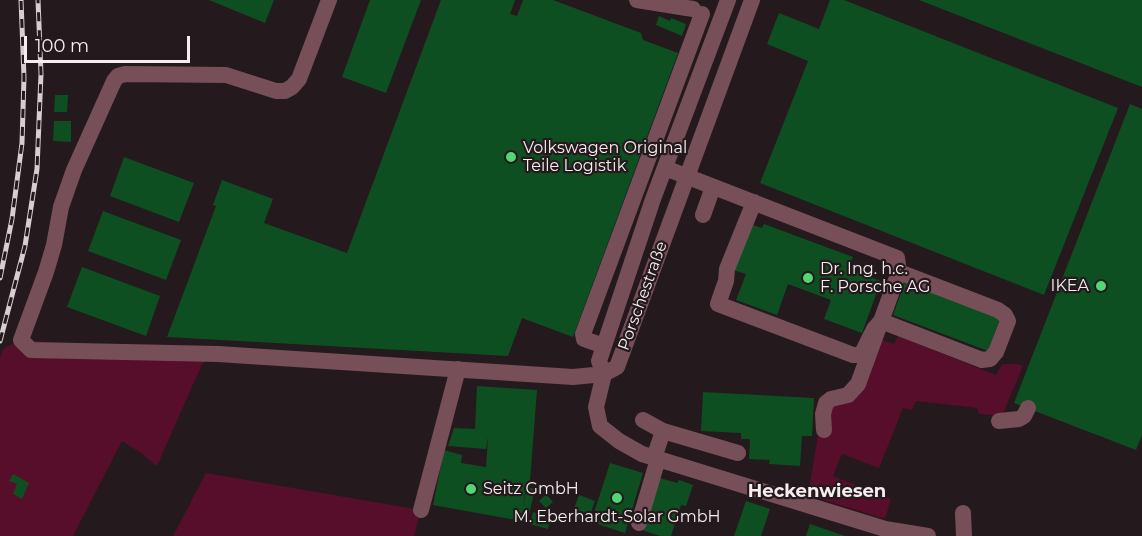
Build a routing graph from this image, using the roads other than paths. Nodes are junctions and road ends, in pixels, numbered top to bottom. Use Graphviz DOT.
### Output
graph roads {
  1 [pos="329,0"];
  2 [pos="637,0"];
  3 [pos="728,0"];
  4 [pos="752,0"];
  5 [pos="696,8"];
  6 [pos="720,21"];
  7 [pos="665,168"];
  8 [pos="688,177"];
  9 [pos="713,187"];
  10 [pos="754,202"];
  11 [pos="703,215"];
  12 [pos="899,272"];
  13 [pos="881,321"];
  14 [pos="604,346"];
  15 [pos="458,369"];
  16 [pos="604,374"];
  17 [pos="1029,408"];
  18 [pos="643,420"];
  19 [pos="999,421"];
  20 [pos="824,430"];
  21 [pos="663,431"];
  22 [pos="738,453"];
  23 [pos="656,458"];
  24 [pos="421,510"];
  25 [pos="963,513"];
  26 [pos="639,523"];
  27 [pos="927,536"];
  28 [pos="964,536"];
  1 -- 15 [label="street"];
  2 -- 5 [label="street"];
  3 -- 6 [label="street, Porschestraße"];
  4 -- 8 [label="street, Porschestraße"];
  5 -- 6 [label="street"];
  5 -- 14 [label="street"];
  6 -- 7 [label="street, Porschestraße"];
  7 -- 8 [label="street"];
  7 -- 14 [label="street, Porschestraße"];
  8 -- 9 [label="street"];
  8 -- 16 [label="street, Porschestraße"];
  9 -- 10 [label="street"];
  9 -- 11 [label="street"];
  10 -- 12 [label="street"];
  10 -- 13 [label="street"];
  12 -- 13 [label="street"];
  12 -- 13 [label="street"];
  13 -- 20 [label="street"];
  14 -- 16 [label="street, Porschestraße"];
  15 -- 16 [label="street"];
  15 -- 24 [label="street"];
  16 -- 23 [label="street"];
  17 -- 19 [label="street"];
  18 -- 21 [label="street"];
  21 -- 22 [label="street"];
  21 -- 23 [label="street"];
  23 -- 26 [label="street"];
  23 -- 27 [label="street"];
  25 -- 28 [label="street"];
}
